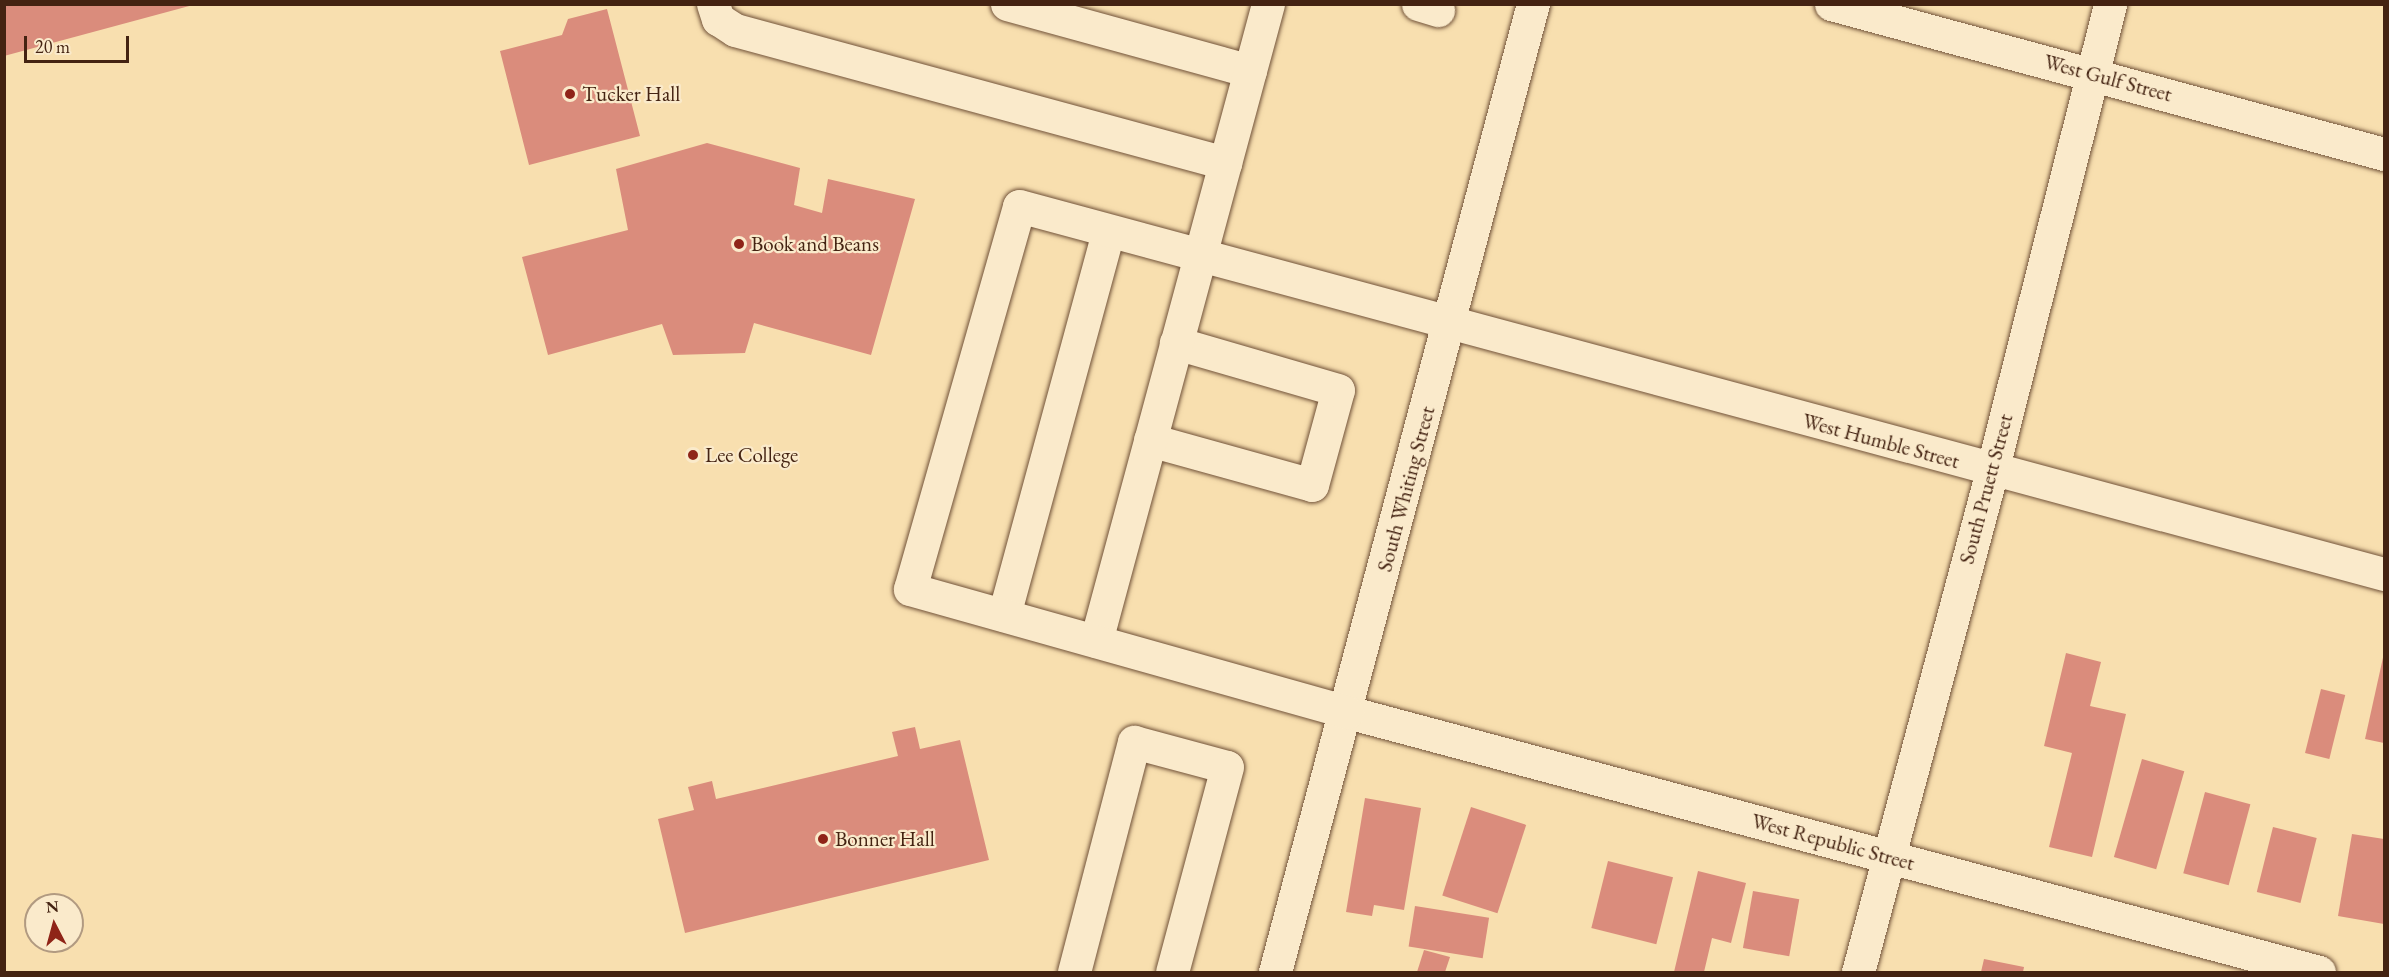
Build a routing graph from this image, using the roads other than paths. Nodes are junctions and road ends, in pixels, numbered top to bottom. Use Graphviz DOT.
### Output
graph roads {
  1 [pos="713,4"];
  2 [pos="1007,4"];
  3 [pos="1268,4"];
  4 [pos="1533,4"];
  5 [pos="1832,4"];
  6 [pos="2110,4"];
  7 [pos="1250,71"];
  8 [pos="2091,73"];
  9 [pos="2385,154"];
  10 [pos="1225,163"];
  11 [pos="1108,231"];
  12 [pos="1200,256"];
  13 [pos="1449,324"];
  14 [pos="1176,343"];
  15 [pos="1150,440"];
  16 [pos="1992,471"];
  17 [pos="2385,574"];
  18 [pos="1004,615"];
  19 [pos="1096,641"];
  20 [pos="1347,712"];
  21 [pos="1888,856"];
  22 [pos="1074,972"];
  23 [pos="1172,972"];
  24 [pos="1275,972"];
  25 [pos="1858,972"];
  26 [pos="2319,972"];
  1 -- 10 [label="street"];
  2 -- 7 [label="street"];
  3 -- 7 [label="street"];
  4 -- 13 [label="street, South Whiting Street"];
  5 -- 8 [label="street, West Gulf Street"];
  6 -- 8 [label="street, South Pruett Street"];
  7 -- 10 [label="street"];
  8 -- 9 [label="street, West Gulf Street"];
  8 -- 16 [label="street, South Pruett Street"];
  10 -- 12 [label="street"];
  11 -- 12 [label="street, West Humble Street"];
  11 -- 18 [label="street"];
  11 -- 18 [label="street, West Humble Street"];
  12 -- 13 [label="street, West Humble Street"];
  12 -- 14 [label="street"];
  13 -- 16 [label="street, West Humble Street"];
  13 -- 20 [label="street, South Whiting Street"];
  14 -- 15 [label="street"];
  14 -- 15 [label="street"];
  15 -- 19 [label="street"];
  16 -- 17 [label="street, West Humble Street"];
  16 -- 21 [label="street, South Pruett Street"];
  18 -- 19 [label="street, West Republic Street"];
  19 -- 20 [label="street, West Republic Street"];
  20 -- 21 [label="street, West Republic Street"];
  20 -- 24 [label="street, South Whiting Street"];
  21 -- 25 [label="street, South Pruett Street"];
  21 -- 26 [label="street, West Republic Street"];
  22 -- 23 [label="street"];
}
